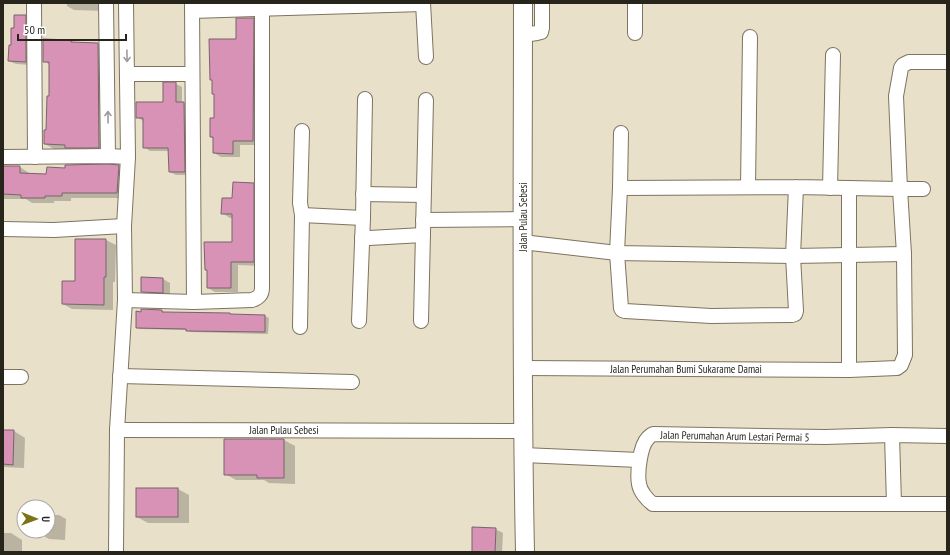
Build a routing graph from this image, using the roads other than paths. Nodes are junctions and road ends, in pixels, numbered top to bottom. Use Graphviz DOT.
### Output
graph roads {
  1 [pos="34,3"];
  2 [pos="106,3"];
  3 [pos="126,3"];
  4 [pos="523,3"];
  5 [pos="542,3"];
  6 [pos="635,3"];
  7 [pos="423,4"];
  8 [pos="262,6"];
  9 [pos="192,7"];
  10 [pos="635,32"];
  11 [pos="523,35"];
  12 [pos="750,37"];
  13 [pos="833,55"];
  14 [pos="426,57"];
  15 [pos="947,62"];
  16 [pos="127,74"];
  17 [pos="192,74"];
  18 [pos="365,99"];
  19 [pos="426,100"];
  20 [pos="302,131"];
  21 [pos="621,133"];
  22 [pos="108,156"];
  23 [pos="3,157"];
  24 [pos="35,157"];
  25 [pos="128,158"];
  26 [pos="748,187"];
  27 [pos="796,187"];
  28 [pos="620,188"];
  29 [pos="830,188"];
  30 [pos="849,188"];
  31 [pos="900,189"];
  32 [pos="923,189"];
  33 [pos="363,194"];
  34 [pos="423,195"];
  35 [pos="302,214"];
  36 [pos="363,218"];
  37 [pos="523,219"];
  38 [pos="424,220"];
  39 [pos="124,226"];
  40 [pos="3,229"];
  41 [pos="424,235"];
  42 [pos="362,238"];
  43 [pos="522,242"];
  44 [pos="617,254"];
  45 [pos="904,254"];
  46 [pos="849,255"];
  47 [pos="793,256"];
  48 [pos="125,300"];
  49 [pos="194,302"];
  50 [pos="359,321"];
  51 [pos="421,321"];
  52 [pos="300,327"];
  53 [pos="523,368"];
  54 [pos="849,370"];
  55 [pos="120,376"];
  56 [pos="3,377"];
  57 [pos="21,377"];
  58 [pos="352,382"];
  59 [pos="117,430"];
  60 [pos="523,431"];
  61 [pos="892,435"];
  62 [pos="947,436"];
  63 [pos="523,455"];
  64 [pos="639,460"];
  65 [pos="894,504"];
  66 [pos="947,504"];
  67 [pos="116,552"];
  68 [pos="525,552"];
  1 -- 24 [label="street"];
  22 -- 2 [label="street, one-way"];
  3 -- 16 [label="street, one-way"];
  4 -- 11 [label="street, Jalan Pulau Sebesi"];
  5 -- 11 [label="street"];
  6 -- 10 [label="street"];
  7 -- 8 [label="street"];
  7 -- 14 [label="street"];
  8 -- 9 [label="street"];
  8 -- 49 [label="street"];
  9 -- 17 [label="street"];
  11 -- 37 [label="street, Jalan Pulau Sebesi"];
  12 -- 26 [label="street"];
  13 -- 29 [label="street"];
  15 -- 31 [label="street, Jalan Perumahan Bumi Sukarame Damai"];
  16 -- 17 [label="street"];
  16 -- 25 [label="street"];
  17 -- 49 [label="street"];
  18 -- 33 [label="street"];
  19 -- 34 [label="street"];
  20 -- 35 [label="street"];
  21 -- 28 [label="street"];
  22 -- 24 [label="street"];
  22 -- 25 [label="street"];
  23 -- 24 [label="street"];
  25 -- 39 [label="street"];
  26 -- 27 [label="street"];
  26 -- 28 [label="street"];
  27 -- 29 [label="street"];
  27 -- 47 [label="street"];
  28 -- 44 [label="street"];
  29 -- 30 [label="street"];
  30 -- 31 [label="street"];
  30 -- 46 [label="street"];
  31 -- 32 [label="street"];
  31 -- 45 [label="street, Jalan Perumahan Bumi Sukarame Damai"];
  33 -- 34 [label="street"];
  33 -- 36 [label="street"];
  34 -- 38 [label="street"];
  35 -- 36 [label="street"];
  35 -- 52 [label="street"];
  36 -- 42 [label="street"];
  37 -- 38 [label="street"];
  37 -- 43 [label="street, Jalan Pulau Sebesi"];
  38 -- 41 [label="street"];
  39 -- 40 [label="street"];
  39 -- 48 [label="street"];
  41 -- 42 [label="street"];
  41 -- 51 [label="street"];
  42 -- 50 [label="street"];
  43 -- 44 [label="street"];
  43 -- 53 [label="street, Jalan Pulau Sebesi"];
  44 -- 47 [label="street"];
  44 -- 47 [label="street"];
  45 -- 46 [label="street"];
  45 -- 54 [label="street, Jalan Perumahan Bumi Sukarame Damai"];
  46 -- 47 [label="street"];
  46 -- 54 [label="street"];
  48 -- 49 [label="street"];
  48 -- 55 [label="street"];
  53 -- 54 [label="street, Jalan Perumahan Bumi Sukarame Damai"];
  53 -- 60 [label="street, Jalan Pulau Sebesi"];
  55 -- 58 [label="street"];
  55 -- 59 [label="street"];
  56 -- 57 [label="street"];
  59 -- 60 [label="street, Jalan Pulau Sebesi"];
  59 -- 67 [label="street"];
  60 -- 63 [label="street, Jalan Pulau Sebesi"];
  61 -- 62 [label="street, Jalan Perumahan Arum Lestari Permai 5"];
  61 -- 64 [label="street, Jalan Perumahan Arum Lestari Permai 5"];
  61 -- 65 [label="street"];
  63 -- 64 [label="street"];
  63 -- 68 [label="street, Jalan Pulau Sebesi"];
  64 -- 65 [label="street, Jalan Perumahan Arum Lestari Permai 5"];
  65 -- 66 [label="street"];
}
